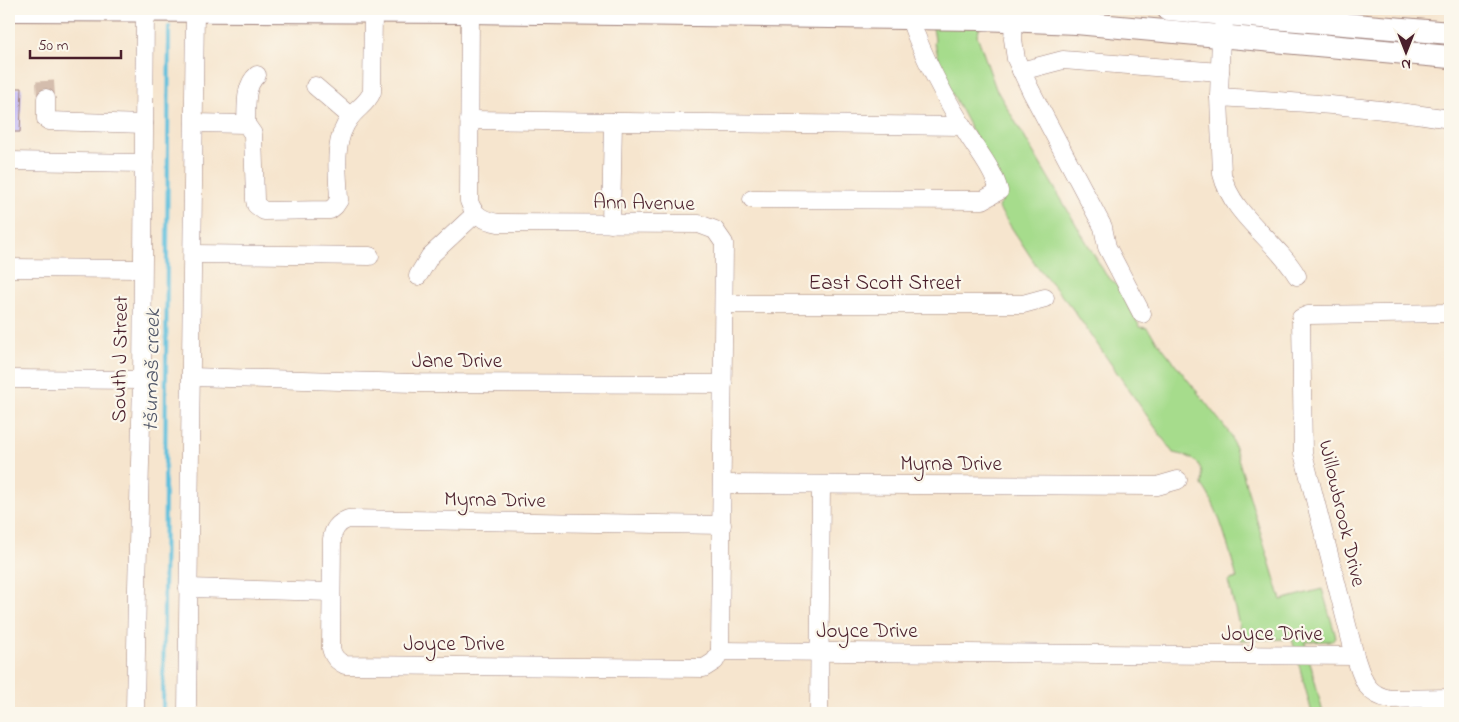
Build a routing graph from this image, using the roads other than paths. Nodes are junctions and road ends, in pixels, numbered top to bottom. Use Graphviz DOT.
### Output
graph roads {
  1 [pos="1168,9"];
  2 [pos="9,10"];
  3 [pos="99,10"];
  4 [pos="147,10"];
  5 [pos="195,10"];
  6 [pos="470,10"];
  7 [pos="1226,10"];
  8 [pos="373,13"];
  9 [pos="908,13"];
  10 [pos="1014,21"];
  11 [pos="1450,33"];
  12 [pos="1221,36"];
  13 [pos="1450,57"];
  14 [pos="1021,71"];
  15 [pos="1220,72"];
  16 [pos="257,75"];
  17 [pos="316,86"];
  18 [pos="1219,97"];
  19 [pos="46,98"];
  20 [pos="350,116"];
  21 [pos="1450,119"];
  22 [pos="469,120"];
  23 [pos="613,122"];
  24 [pos="194,123"];
  25 [pos="144,124"];
  26 [pos="246,124"];
  27 [pos="962,126"];
  28 [pos="9,161"];
  29 [pos="144,163"];
  30 [pos="752,199"];
  31 [pos="476,214"];
  32 [pos="611,224"];
  33 [pos="193,254"];
  34 [pos="370,256"];
  35 [pos="9,268"];
  36 [pos="142,269"];
  37 [pos="418,276"];
  38 [pos="1297,276"];
  39 [pos="1045,298"];
  40 [pos="724,304"];
  41 [pos="1450,313"];
  42 [pos="1142,314"];
  43 [pos="191,377"];
  44 [pos="9,379"];
  45 [pos="142,380"];
  46 [pos="724,384"];
  47 [pos="1178,480"];
  48 [pos="723,484"];
  49 [pos="821,485"];
  50 [pos="722,525"];
  51 [pos="188,588"];
  52 [pos="331,592"];
  53 [pos="720,651"];
  54 [pos="819,652"];
  55 [pos="1355,656"];
  56 [pos="1450,698"];
  57 [pos="136,713"];
  58 [pos="186,713"];
  59 [pos="818,713"];
  1 -- 7 [label="main road"];
  2 -- 3 [label="main road"];
  3 -- 4 [label="main road"];
  4 -- 5 [label="main road"];
  4 -- 25 [label="street, South J Street"];
  5 -- 8 [label="main road"];
  5 -- 24 [label="street"];
  6 -- 8 [label="main road"];
  6 -- 9 [label="main road"];
  6 -- 22 [label="street"];
  7 -- 11 [label="main road"];
  7 -- 12 [label="street"];
  8 -- 20 [label="street"];
  9 -- 10 [label="main road"];
  9 -- 27 [label="street"];
  10 -- 12 [label="main road"];
  10 -- 14 [label="street"];
  12 -- 13 [label="main road"];
  12 -- 15 [label="street"];
  14 -- 15 [label="street"];
  14 -- 42 [label="street"];
  15 -- 18 [label="street"];
  16 -- 26 [label="street"];
  17 -- 20 [label="street"];
  18 -- 21 [label="street"];
  18 -- 38 [label="street"];
  19 -- 25 [label="street"];
  20 -- 26 [label="street"];
  22 -- 23 [label="street"];
  22 -- 31 [label="street"];
  23 -- 27 [label="street"];
  23 -- 32 [label="street"];
  24 -- 26 [label="street"];
  24 -- 33 [label="street"];
  25 -- 29 [label="street, South J Street"];
  27 -- 30 [label="street"];
  28 -- 29 [label="street"];
  29 -- 36 [label="street, South J Street"];
  31 -- 32 [label="street, Ann Avenue"];
  31 -- 37 [label="street"];
  32 -- 40 [label="street, Ann Avenue"];
  33 -- 34 [label="street"];
  33 -- 43 [label="street"];
  35 -- 36 [label="street"];
  36 -- 45 [label="street, South J Street"];
  39 -- 40 [label="street, East Scott Street"];
  40 -- 46 [label="street, Ann Avenue"];
  41 -- 55 [label="street, Willowbrook Drive"];
  43 -- 46 [label="street, Jane Drive"];
  43 -- 51 [label="street"];
  44 -- 45 [label="street"];
  45 -- 57 [label="street, South J Street"];
  46 -- 48 [label="street, Ann Avenue"];
  47 -- 49 [label="street, Myrna Drive"];
  48 -- 49 [label="street, Myrna Drive"];
  48 -- 50 [label="street, Ann Avenue"];
  49 -- 54 [label="street"];
  50 -- 52 [label="street, Myrna Drive"];
  50 -- 53 [label="street, Ann Avenue"];
  51 -- 52 [label="street"];
  51 -- 58 [label="street"];
  52 -- 53 [label="street, Joyce Drive"];
  53 -- 54 [label="street, Joyce Drive"];
  54 -- 55 [label="street, Joyce Drive"];
  54 -- 59 [label="street"];
  55 -- 56 [label="street"];
}
